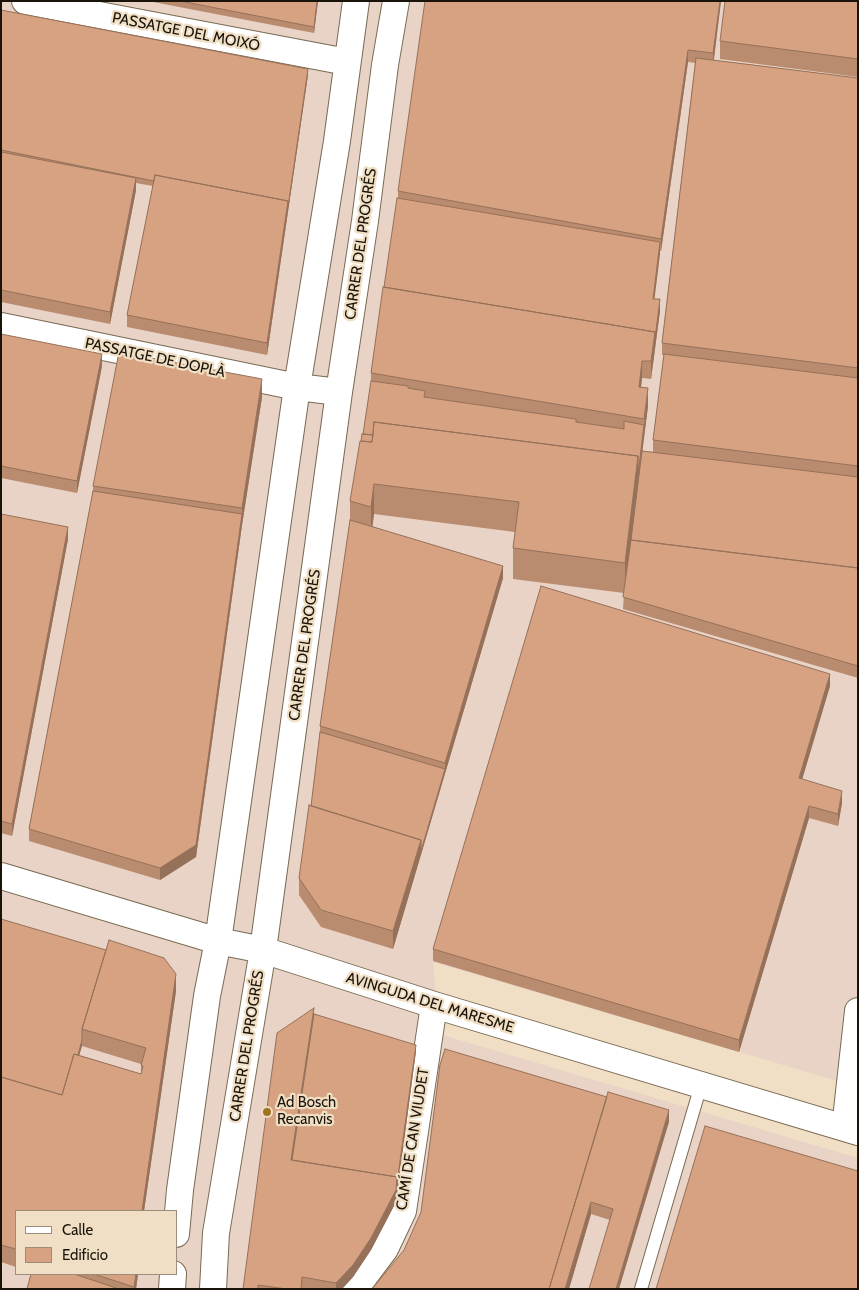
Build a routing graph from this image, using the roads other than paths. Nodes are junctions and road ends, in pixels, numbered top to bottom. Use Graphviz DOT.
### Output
graph roads {
  1 [pos="25,1"];
  2 [pos="356,1"];
  3 [pos="396,1"];
  4 [pos="347,62"];
  5 [pos="1,326"];
  6 [pos="297,388"];
  7 [pos="340,392"];
  8 [pos="1,876"];
  9 [pos="218,941"];
  10 [pos="263,950"];
  11 [pos="434,1005"];
  12 [pos="858,1011"];
  13 [pos="701,1085"];
  14 [pos="851,1130"];
  15 [pos="178,1212"];
  16 [pos="173,1275"];
  17 [pos="172,1289"];
  18 [pos="212,1289"];
  19 [pos="352,1289"];
  20 [pos="641,1289"];
  1 -- 4 [label="street, PASSATGE DEL MOIXÓ"];
  2 -- 4 [label="street"];
  3 -- 7 [label="street, CARRER DEL PROGRÉS"];
  4 -- 6 [label="street"];
  5 -- 6 [label="street, PASSATGE DE DOPLÀ"];
  6 -- 7 [label="street, PASSATGE DE DOPLÀ"];
  6 -- 9 [label="street"];
  7 -- 10 [label="street, CARRER DEL PROGRÉS"];
  8 -- 9 [label="street, AVINGUDA DEL MARESME"];
  9 -- 10 [label="street, AVINGUDA DEL MARESME"];
  9 -- 15 [label="street"];
  10 -- 11 [label="street, AVINGUDA DEL MARESME"];
  10 -- 18 [label="street, CARRER DEL PROGRÉS"];
  11 -- 13 [label="street, AVINGUDA DEL MARESME"];
  11 -- 19 [label="street, CAMÍ DE CAN VIUDET"];
  12 -- 14 [label="street"];
  13 -- 14 [label="street, AVINGUDA DEL MARESME"];
  13 -- 20 [label="lane"];
  16 -- 17 [label="street"];
}
